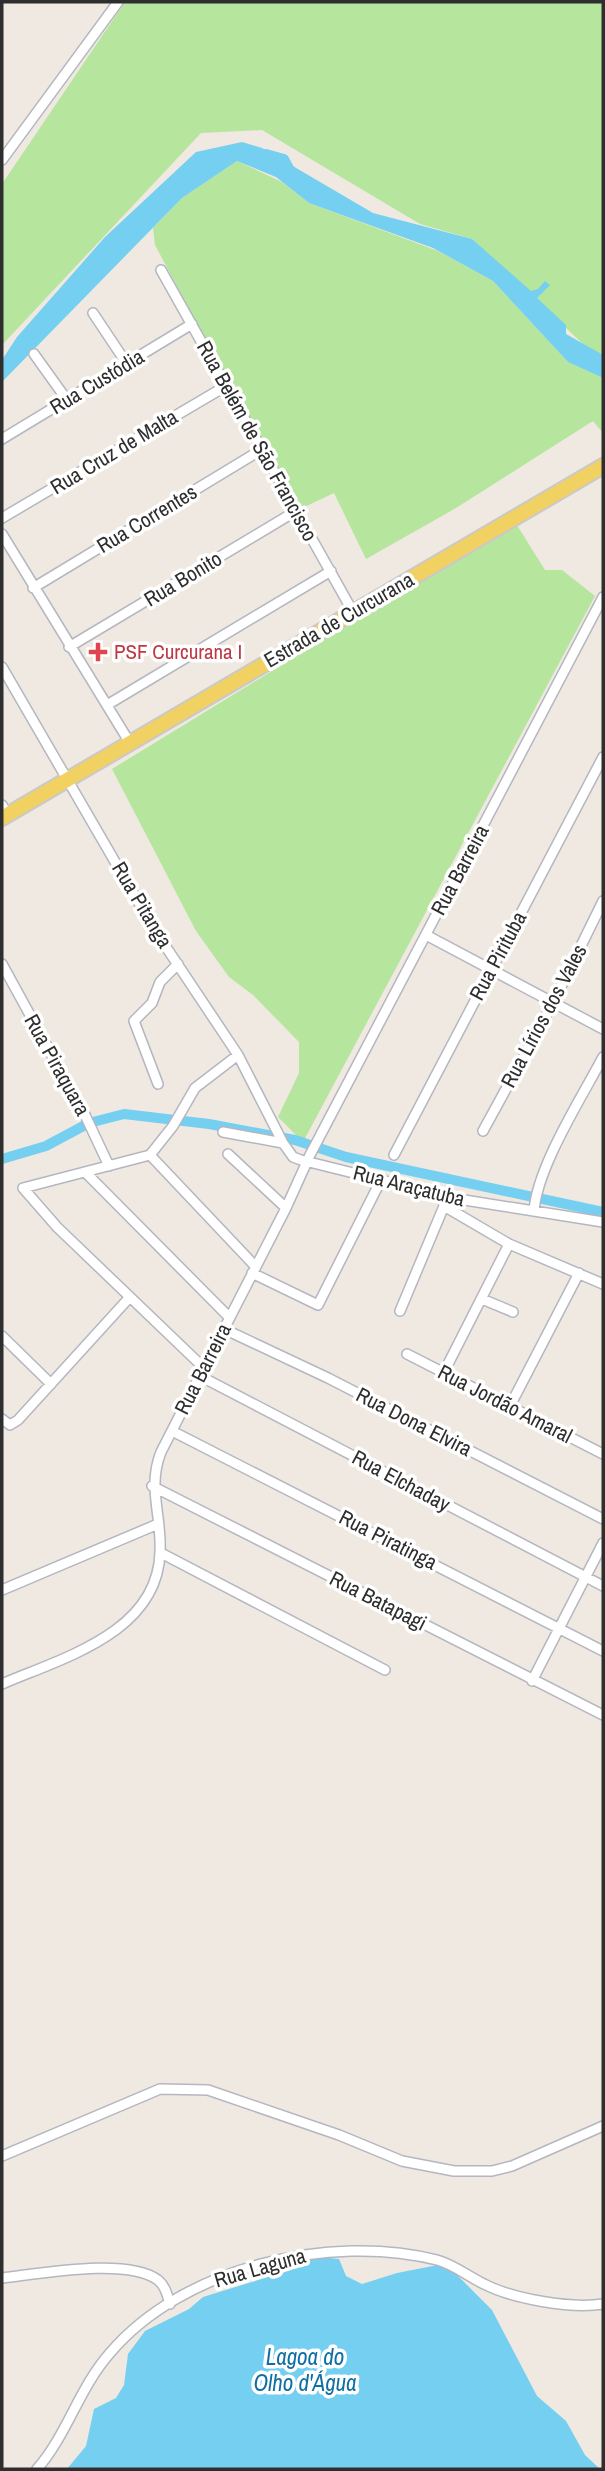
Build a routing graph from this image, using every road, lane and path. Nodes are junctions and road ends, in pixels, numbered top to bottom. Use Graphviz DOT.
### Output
graph roads {
  1 [pos="118,2"];
  2 [pos="2,160"];
  3 [pos="161,270"];
  4 [pos="93,313"];
  5 [pos="192,324"];
  6 [pos="34,354"];
  7 [pos="127,364"];
  8 [pos="226,386"];
  9 [pos="67,400"];
  10 [pos="2,439"];
  11 [pos="261,450"];
  12 [pos="603,466"];
  13 [pos="296,511"];
  14 [pos="2,519"];
  15 [pos="2,534"];
  16 [pos="6,548"];
  17 [pos="331,571"];
  18 [pos="33,588"];
  19 [pos="603,597"];
  20 [pos="353,612"];
  21 [pos="591,621"];
  22 [pos="603,623"];
  23 [pos="69,647"];
  24 [pos="2,667"];
  25 [pos="107,705"];
  26 [pos="130,743"];
  27 [pos="603,757"];
  28 [pos="67,779"];
  29 [pos="4,812"];
  30 [pos="603,901"];
  31 [pos="426,935"];
  32 [pos="2,964"];
  33 [pos="178,964"];
  34 [pos="490,971"];
  35 [pos="553,1003"];
  36 [pos="603,1030"];
  37 [pos="238,1055"];
  38 [pos="603,1057"];
  39 [pos="158,1084"];
  40 [pos="483,1131"];
  41 [pos="223,1132"];
  42 [pos="283,1143"];
  43 [pos="228,1154"];
  44 [pos="150,1155"];
  45 [pos="394,1155"];
  46 [pos="309,1158"];
  47 [pos="109,1167"];
  48 [pos="86,1173"];
  49 [pos="382,1178"];
  50 [pos="434,1192"];
  51 [pos="444,1206"];
  52 [pos="286,1208"];
  53 [pos="534,1210"];
  54 [pos="603,1222"];
  55 [pos="509,1244"];
  56 [pos="254,1270"];
  57 [pos="579,1273"];
  58 [pos="603,1284"];
  59 [pos="129,1298"];
  60 [pos="482,1298"];
  61 [pos="400,1311"];
  62 [pos="513,1312"];
  63 [pos="229,1317"];
  64 [pos="224,1329"];
  65 [pos="2,1336"];
  66 [pos="407,1354"];
  67 [pos="201,1371"];
  68 [pos="444,1372"];
  69 [pos="51,1384"];
  70 [pos="510,1406"];
  71 [pos="6,1422"];
  72 [pos="172,1431"];
  73 [pos="603,1454"];
  74 [pos="152,1486"];
  75 [pos="603,1519"];
  76 [pos="158,1524"];
  77 [pos="603,1543"];
  78 [pos="161,1553"];
  79 [pos="586,1578"];
  80 [pos="603,1586"];
  81 [pos="2,1590"];
  82 [pos="561,1629"];
  83 [pos="603,1651"];
  84 [pos="385,1671"];
  85 [pos="532,1681"];
  86 [pos="2,1684"];
  87 [pos="603,1716"];
  88 [pos="603,2126"];
  89 [pos="2,2156"];
  90 [pos="2,2278"];
  91 [pos="170,2304"];
  92 [pos="603,2304"];
  93 [pos="37,2469"];
  1 -- 2 [label="street"];
  3 -- 5 [label="street, Rua Belém de São Francisco"];
  4 -- 7 [label="street"];
  5 -- 7 [label="street, Rua Custódia"];
  5 -- 8 [label="street, Rua Belém de São Francisco"];
  6 -- 9 [label="street"];
  7 -- 9 [label="street, Rua Custódia"];
  8 -- 11 [label="street, Rua Belém de São Francisco"];
  8 -- 14 [label="street, Rua Cruz de Malta"];
  9 -- 10 [label="street, Rua Custódia"];
  11 -- 13 [label="street, Rua Belém de São Francisco"];
  11 -- 18 [label="street, Rua Correntes"];
  12 -- 20 [label="main road, Estrada de Curcurana"];
  13 -- 17 [label="street, Rua Belém de São Francisco"];
  13 -- 23 [label="street, Rua Bonito"];
  15 -- 16 [label="street"];
  16 -- 18 [label="street"];
  17 -- 20 [label="street, Rua Belém de São Francisco"];
  17 -- 25 [label="street"];
  18 -- 23 [label="street"];
  19 -- 21 [label="street, Rua Barreira"];
  20 -- 26 [label="main road, Estrada de Curcurana"];
  21 -- 22 [label="street"];
  21 -- 31 [label="street, Rua Barreira"];
  23 -- 25 [label="street"];
  24 -- 28 [label="street, Rua Pitanga"];
  25 -- 26 [label="street"];
  26 -- 28 [label="main road, Estrada de Curcurana"];
  27 -- 34 [label="street, Rua Pirituba"];
  28 -- 29 [label="main road, Estrada de Curcurana"];
  28 -- 33 [label="street, Rua Pitanga"];
  30 -- 35 [label="street, Rua Lírios dos Vales"];
  31 -- 34 [label="street"];
  31 -- 46 [label="street, Rua Barreira"];
  32 -- 47 [label="street, Rua Piraquara"];
  33 -- 37 [label="street, Rua Pitanga"];
  33 -- 39 [label="street"];
  34 -- 35 [label="street"];
  34 -- 45 [label="street, Rua Pirituba"];
  35 -- 36 [label="street"];
  35 -- 40 [label="street, Rua Lírios dos Vales"];
  37 -- 42 [label="street, Rua Pitanga"];
  37 -- 44 [label="street"];
  38 -- 53 [label="street"];
  41 -- 42 [label="street, Rua Araçatuba"];
  42 -- 46 [label="street, Rua Araçatuba"];
  43 -- 52 [label="street"];
  44 -- 47 [label="street"];
  44 -- 56 [label="street"];
  46 -- 49 [label="street, Rua Araçatuba"];
  46 -- 52 [label="street, Rua Barreira"];
  47 -- 48 [label="street"];
  48 -- 59 [label="street, Rua Elchaday"];
  48 -- 63 [label="street"];
  49 -- 50 [label="street, Rua Araçatuba"];
  49 -- 56 [label="street"];
  50 -- 51 [label="street"];
  50 -- 53 [label="street, Rua Araçatuba"];
  51 -- 55 [label="street"];
  51 -- 61 [label="street"];
  52 -- 56 [label="street, Rua Barreira"];
  53 -- 54 [label="street, Rua Araçatuba"];
  55 -- 57 [label="street"];
  55 -- 60 [label="street"];
  56 -- 63 [label="street, Rua Barreira"];
  57 -- 58 [label="street"];
  57 -- 70 [label="street"];
  59 -- 67 [label="street, Rua Elchaday"];
  59 -- 69 [label="street"];
  60 -- 62 [label="street"];
  60 -- 68 [label="street"];
  63 -- 64 [label="street, Rua Barreira"];
  64 -- 67 [label="street, Rua Barreira"];
  64 -- 75 [label="street, Rua Dona Elvira"];
  65 -- 69 [label="street"];
  66 -- 68 [label="street, Rua Jordão Amaral"];
  67 -- 72 [label="street, Rua Barreira"];
  67 -- 79 [label="street, Rua Elchaday"];
  68 -- 70 [label="street, Rua Jordão Amaral"];
  69 -- 71 [label="street"];
  70 -- 73 [label="street, Rua Jordão Amaral"];
  72 -- 74 [label="street, Rua Barreira"];
  72 -- 82 [label="street, Rua Piratinga"];
  74 -- 76 [label="street, Rua Barreira"];
  74 -- 85 [label="street, Rua Batapagi"];
  76 -- 78 [label="street, Rua Barreira"];
  76 -- 81 [label="street"];
  77 -- 79 [label="street"];
  78 -- 84 [label="street"];
  78 -- 86 [label="street"];
  79 -- 80 [label="street, Rua Elchaday"];
  79 -- 82 [label="street"];
  82 -- 83 [label="street, Rua Piratinga"];
  82 -- 85 [label="street"];
  85 -- 87 [label="street, Rua Batapagi"];
  88 -- 89 [label="street"];
  90 -- 91 [label="street"];
  91 -- 92 [label="street, Rua Laguna"];
  91 -- 93 [label="street, Rua Laguna"];
}
